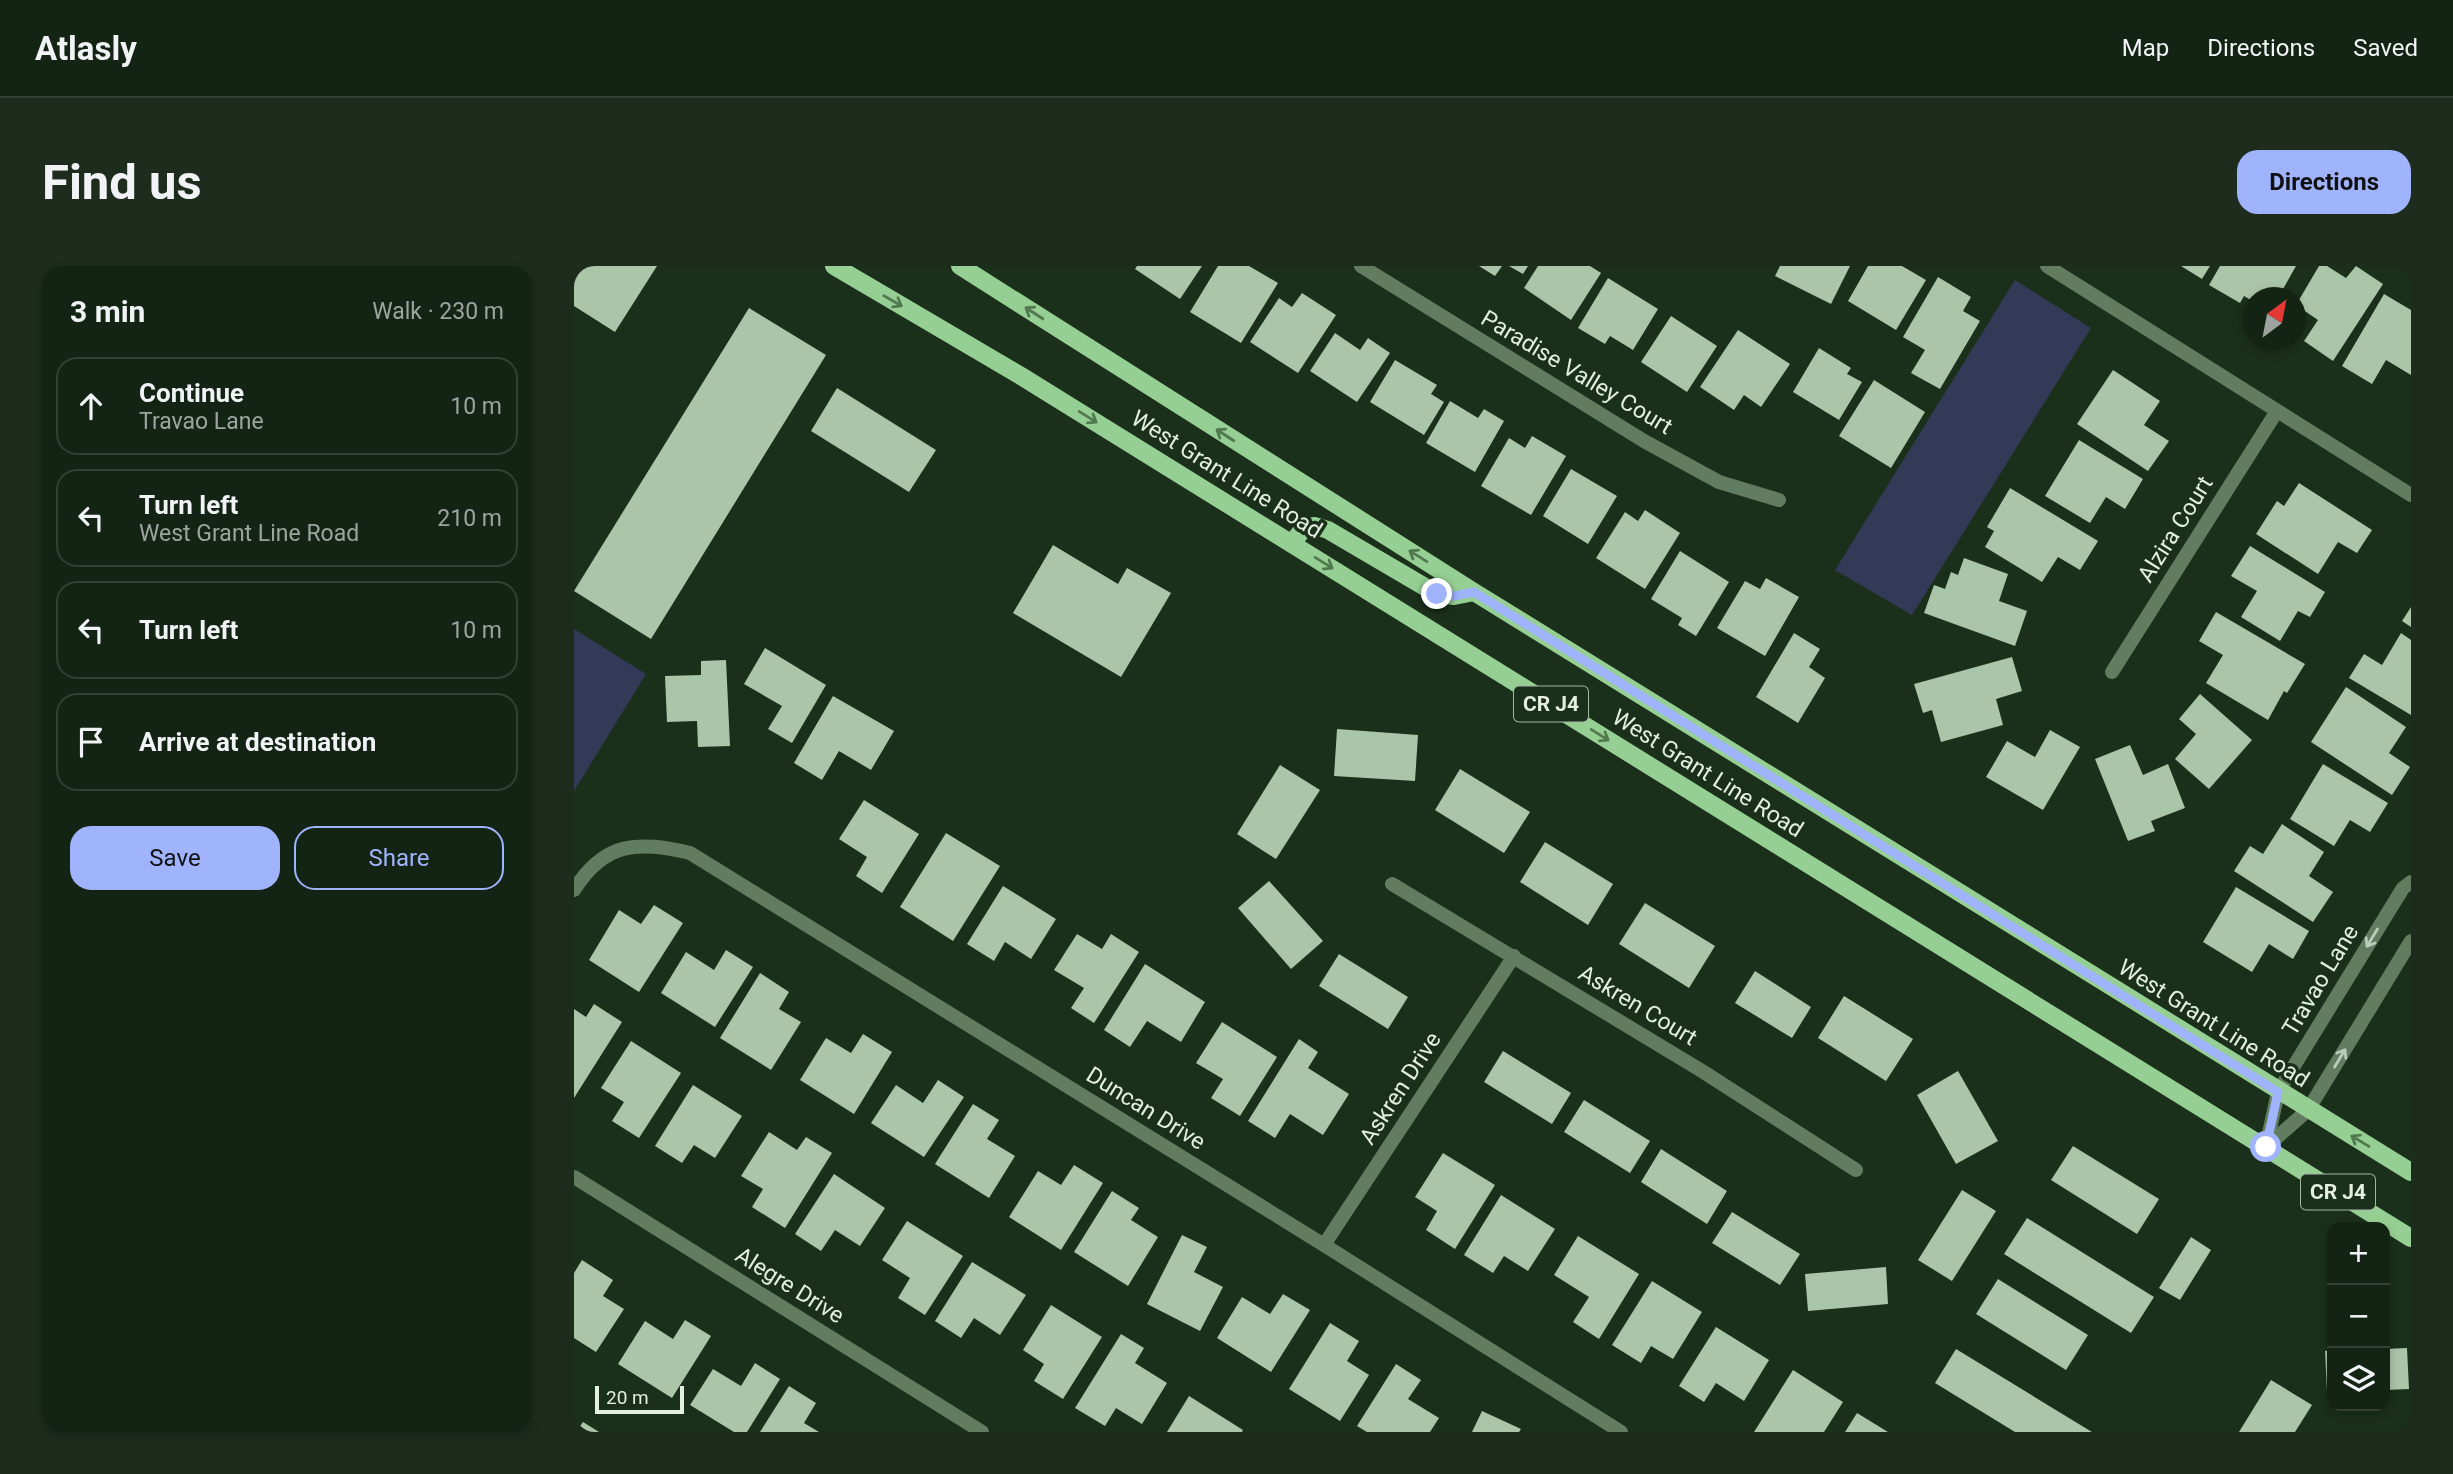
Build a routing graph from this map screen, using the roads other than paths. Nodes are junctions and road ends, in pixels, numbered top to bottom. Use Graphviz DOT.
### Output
graph roads {
  1 [pos="834,266"];
  2 [pos="960,266"];
  3 [pos="1360,266"];
  4 [pos="2047,266"];
  5 [pos="2277,411"];
  6 [pos="2411,495"];
  7 [pos="1779,500"];
  8 [pos="1292,543"];
  9 [pos="1474,592"];
  10 [pos="2112,672"];
  11 [pos="2411,882"];
  12 [pos="1392,884"];
  13 [pos="574,890"];
  14 [pos="2411,942"];
  15 [pos="1514,956"];
  16 [pos="2278,1092"];
  17 [pos="2308,1110"];
  18 [pos="2266,1147"];
  19 [pos="1856,1170"];
  20 [pos="2411,1172"];
  21 [pos="574,1177"];
  22 [pos="2411,1238"];
  23 [pos="1324,1245"];
  24 [pos="982,1432"];
  25 [pos="1621,1432"];
  1 -- 8 [label="main road, West Grant Line Road / CR J4, one-way"];
  9 -- 2 [label="main road, West Grant Line Road / CR J4, one-way"];
  3 -- 7 [label="street, Paradise Valley Court"];
  4 -- 5 [label="street"];
  5 -- 6 [label="street"];
  5 -- 10 [label="street, Alzira Court"];
  8 -- 9 [label="main road"];
  8 -- 18 [label="main road, West Grant Line Road / CR J4, one-way"];
  9 -- 16 [label="main road, West Grant Line Road / CR J4"];
  11 -- 16 [label="street, Travao Lane, one-way"];
  12 -- 15 [label="street, Askren Court"];
  13 -- 23 [label="street, Duncan Drive"];
  17 -- 14 [label="street, one-way"];
  15 -- 19 [label="street, Askren Court"];
  15 -- 23 [label="street, Askren Drive"];
  16 -- 17 [label="main road, West Grant Line Road / CR J4"];
  16 -- 18 [label="street, Travao Lane"];
  17 -- 18 [label="street"];
  20 -- 17 [label="main road, West Grant Line Road / CR J4, one-way"];
  18 -- 22 [label="main road, West Grant Line Road / CR J4"];
  21 -- 24 [label="street, Alegre Drive"];
  23 -- 25 [label="street, Duncan Drive"];
}
